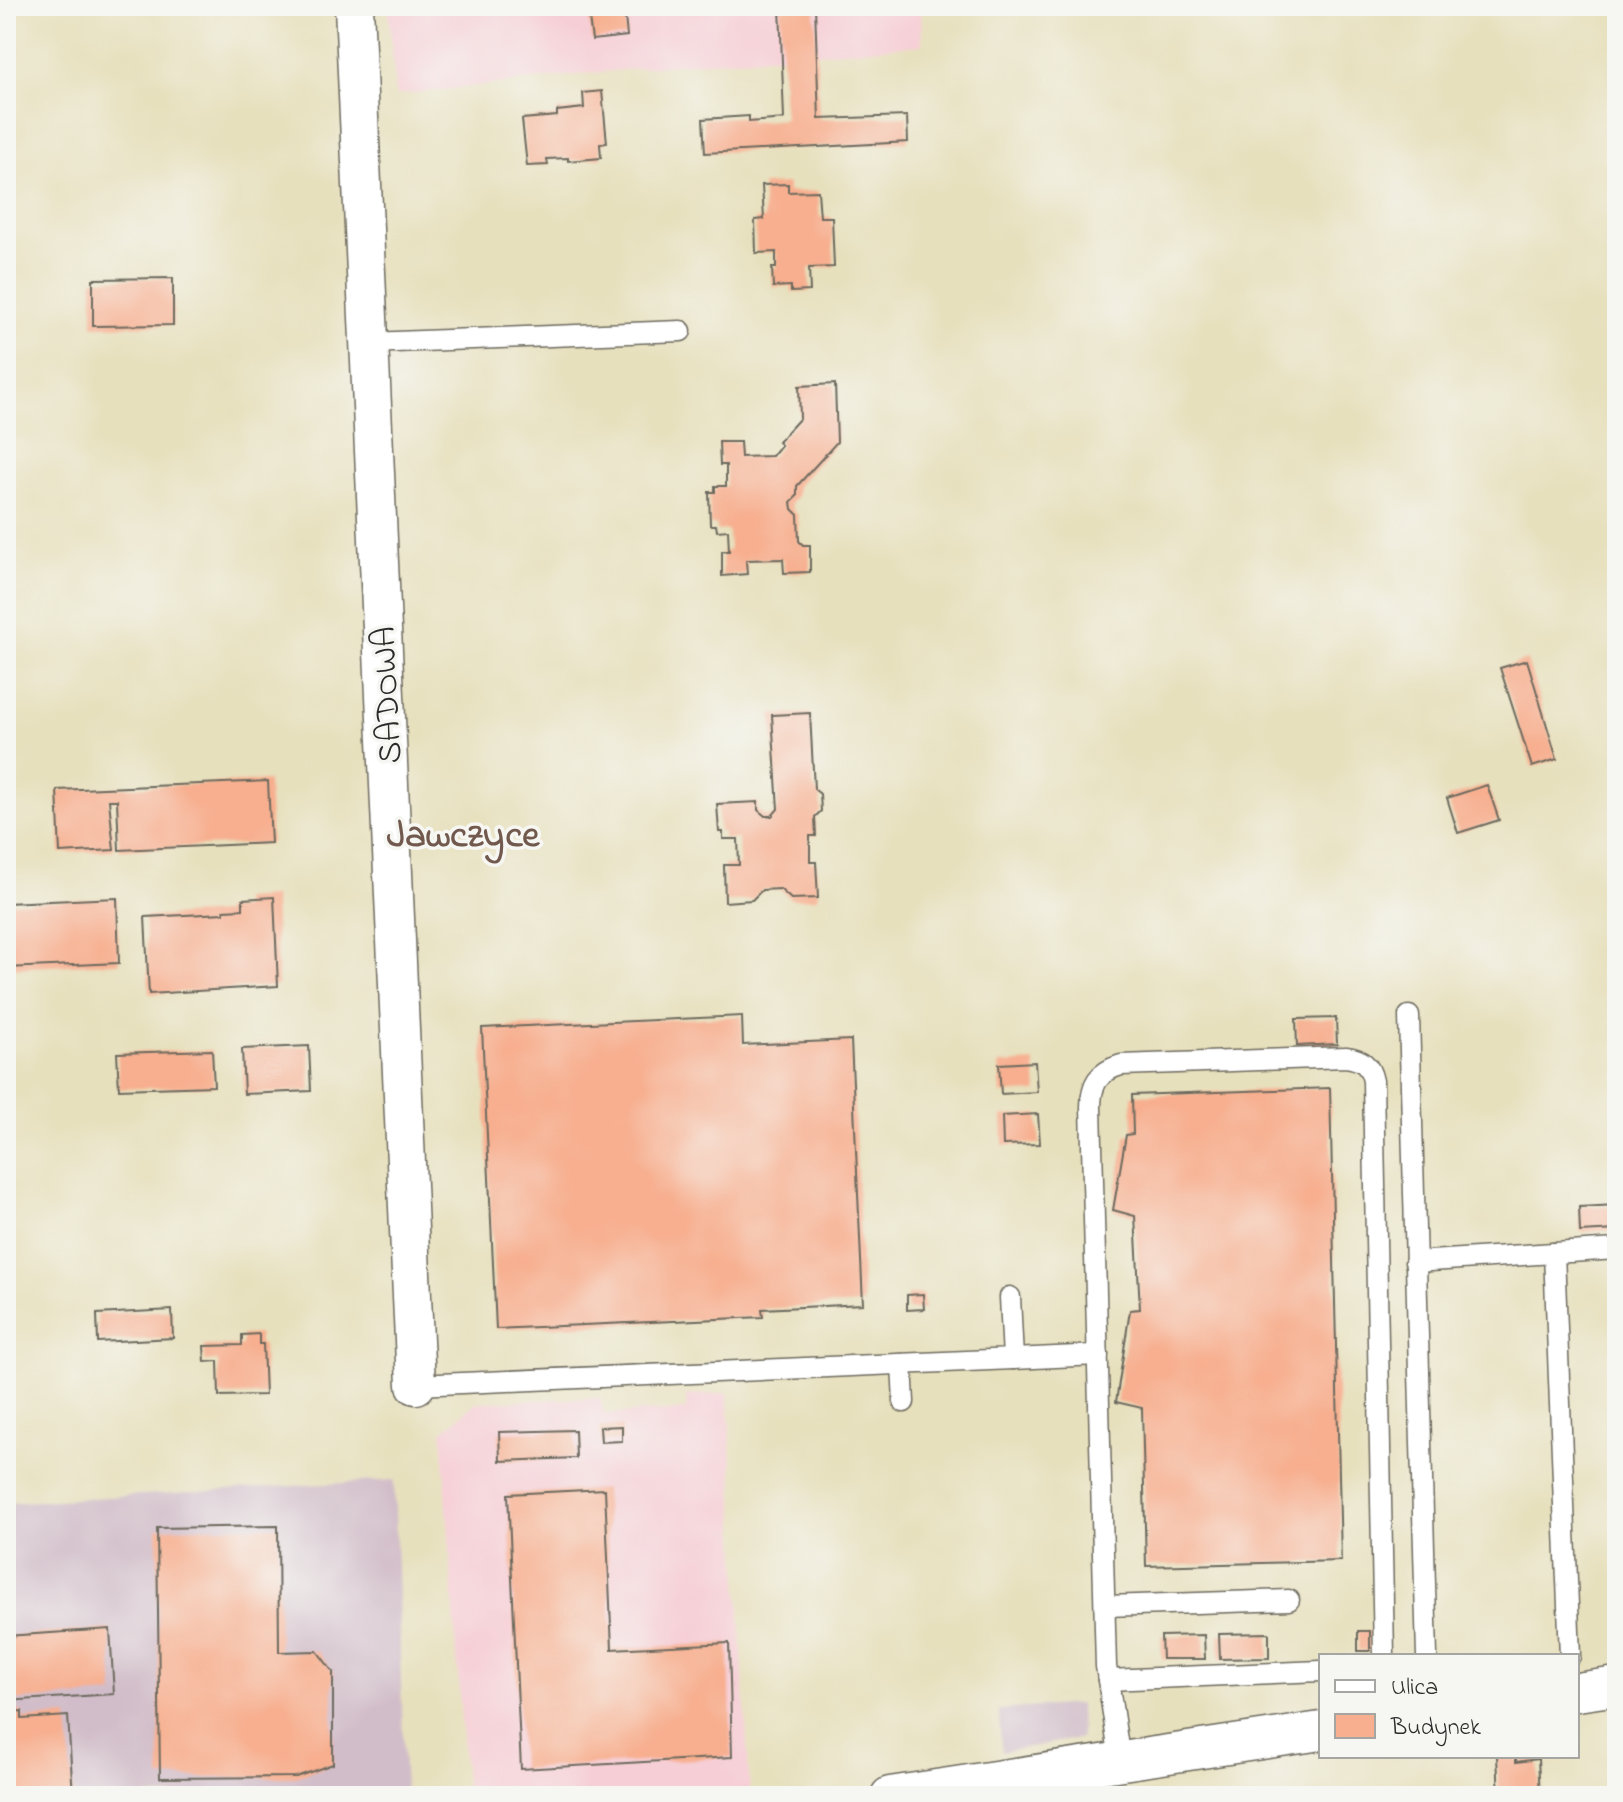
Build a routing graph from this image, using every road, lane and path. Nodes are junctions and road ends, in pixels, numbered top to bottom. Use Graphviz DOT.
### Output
graph roads {
  1 [pos="354,6"];
  2 [pos="681,331"];
  3 [pos="369,343"];
  4 [pos="1409,1016"];
  5 [pos="1617,1249"];
  6 [pos="1554,1253"];
  7 [pos="1415,1262"];
  8 [pos="1010,1297"];
  9 [pos="1098,1355"];
  10 [pos="1013,1359"];
  11 [pos="902,1364"];
  12 [pos="416,1385"];
  13 [pos="904,1402"];
  14 [pos="1289,1600"];
  15 [pos="1106,1606"];
  16 [pos="1384,1654"];
  17 [pos="1427,1654"];
  18 [pos="1570,1654"];
  19 [pos="1319,1671"];
  20 [pos="1108,1680"];
  21 [pos="1617,1686"];
  22 [pos="1579,1692"];
  23 [pos="1319,1731"];
  24 [pos="1120,1761"];
  25 [pos="890,1796"];
  1 -- 3 [label="street, SADOWA"];
  2 -- 3 [label="lane"];
  3 -- 12 [label="street, SADOWA"];
  4 -- 7 [label="lane"];
  5 -- 6 [label="lane"];
  6 -- 7 [label="lane"];
  6 -- 18 [label="lane"];
  7 -- 17 [label="lane"];
  8 -- 10 [label="lane"];
  9 -- 10 [label="lane"];
  9 -- 15 [label="lane"];
  9 -- 16 [label="lane"];
  10 -- 11 [label="lane"];
  11 -- 12 [label="lane"];
  11 -- 13 [label="lane"];
  14 -- 15 [label="lane"];
  15 -- 20 [label="lane"];
  19 -- 20 [label="lane"];
  20 -- 24 [label="lane"];
  21 -- 22 [label="street"];
  23 -- 24 [label="street"];
  24 -- 25 [label="street"];
}
